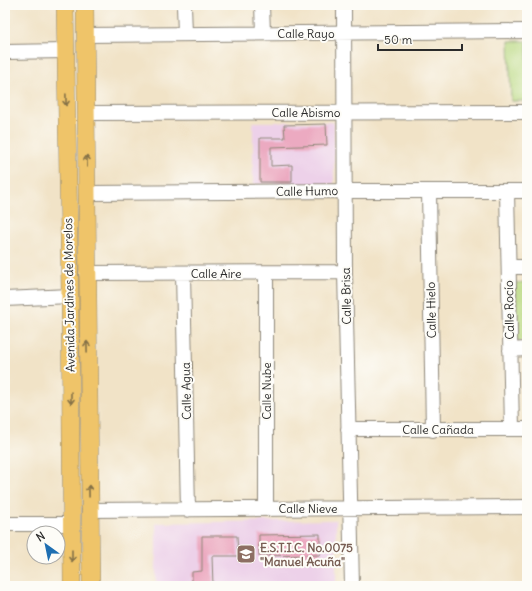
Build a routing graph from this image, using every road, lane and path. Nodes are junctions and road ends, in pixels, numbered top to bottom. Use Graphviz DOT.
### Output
graph roads {
  1 [pos="65,5"];
  2 [pos="85,5"];
  3 [pos="184,5"];
  4 [pos="262,5"];
  5 [pos="344,5"];
  6 [pos="527,31"];
  7 [pos="262,33"];
  8 [pos="344,33"];
  9 [pos="185,34"];
  10 [pos="85,35"];
  11 [pos="65,51"];
  12 [pos="5,52"];
  13 [pos="66,80"];
  14 [pos="85,80"];
  15 [pos="345,111"];
  16 [pos="527,112"];
  17 [pos="86,113"];
  18 [pos="345,191"];
  19 [pos="429,191"];
  20 [pos="507,191"];
  21 [pos="527,191"];
  22 [pos="87,193"];
  23 [pos="69,231"];
  24 [pos="87,232"];
  25 [pos="509,267"];
  26 [pos="527,268"];
  27 [pos="345,272"];
  28 [pos="86,273"];
  29 [pos="183,273"];
  30 [pos="266,273"];
  31 [pos="70,296"];
  32 [pos="5,299"];
  33 [pos="527,349"];
  34 [pos="510,350"];
  35 [pos="348,429"];
  36 [pos="512,429"];
  37 [pos="527,429"];
  38 [pos="433,430"];
  39 [pos="527,507"];
  40 [pos="266,508"];
  41 [pos="351,509"];
  42 [pos="89,510"];
  43 [pos="188,510"];
  44 [pos="5,524"];
  45 [pos="72,524"];
  46 [pos="72,586"];
  47 [pos="90,586"];
  48 [pos="352,586"];
  1 -- 11 [label="main road, Avenida Jardines de Morelos"];
  2 -- 10 [label="main road, Avenida Jardines de Morelos"];
  3 -- 9 [label="street"];
  4 -- 7 [label="street"];
  5 -- 8 [label="street, Calle Brisa"];
  6 -- 8 [label="street, Calle Rayo"];
  7 -- 8 [label="street, Calle Rayo"];
  7 -- 9 [label="street, Calle Rayo"];
  8 -- 15 [label="street, Calle Brisa"];
  9 -- 10 [label="street, Calle Rayo"];
  10 -- 14 [label="main road, Avenida Jardines de Morelos"];
  11 -- 12 [label="street"];
  11 -- 13 [label="main road, Avenida Jardines de Morelos"];
  13 -- 14 [label="main road"];
  13 -- 23 [label="main road, Avenida Jardines de Morelos, one-way"];
  14 -- 17 [label="main road, Avenida Jardines de Morelos"];
  15 -- 16 [label="street, Calle Abismo"];
  15 -- 17 [label="street, Calle Abismo"];
  15 -- 18 [label="street, Calle Brisa"];
  22 -- 17 [label="main road, Avenida Jardines de Morelos, one-way"];
  18 -- 19 [label="street, Calle Humo"];
  18 -- 22 [label="street, Calle Humo"];
  18 -- 27 [label="street, Calle Brisa"];
  19 -- 20 [label="street, Calle Humo"];
  19 -- 38 [label="street, Calle Hielo"];
  20 -- 21 [label="street, Calle Humo"];
  20 -- 25 [label="street, Calle Rocío"];
  22 -- 24 [label="main road, Avenida Jardines de Morelos"];
  23 -- 24 [label="main road"];
  23 -- 31 [label="main road, Avenida Jardines de Morelos"];
  24 -- 28 [label="main road, Avenida Jardines de Morelos"];
  25 -- 26 [label="street"];
  25 -- 34 [label="street, Calle Rocío"];
  27 -- 30 [label="street, Calle Aire"];
  27 -- 35 [label="street, Calle Brisa"];
  28 -- 29 [label="street, Calle Aire"];
  42 -- 28 [label="main road, Avenida Jardines de Morelos, one-way"];
  29 -- 30 [label="street, Calle Aire"];
  29 -- 43 [label="street, Calle Agua"];
  30 -- 40 [label="street, Calle Nube"];
  31 -- 32 [label="street"];
  31 -- 45 [label="main road, Avenida Jardines de Morelos, one-way"];
  33 -- 34 [label="street"];
  34 -- 36 [label="street, Calle Rocío"];
  35 -- 38 [label="street, Calle Cañada"];
  35 -- 41 [label="street, Calle Brisa"];
  36 -- 37 [label="street, Calle Cañada"];
  36 -- 38 [label="street, Calle Cañada"];
  39 -- 41 [label="street, Calle Nieve"];
  40 -- 41 [label="street, Calle Nieve"];
  40 -- 43 [label="street, Calle Nieve"];
  41 -- 48 [label="street, Calle Brisa"];
  42 -- 43 [label="street, Calle Nieve"];
  42 -- 47 [label="main road, Avenida Jardines de Morelos"];
  44 -- 45 [label="street"];
  45 -- 46 [label="main road, Avenida Jardines de Morelos, one-way"];
}
